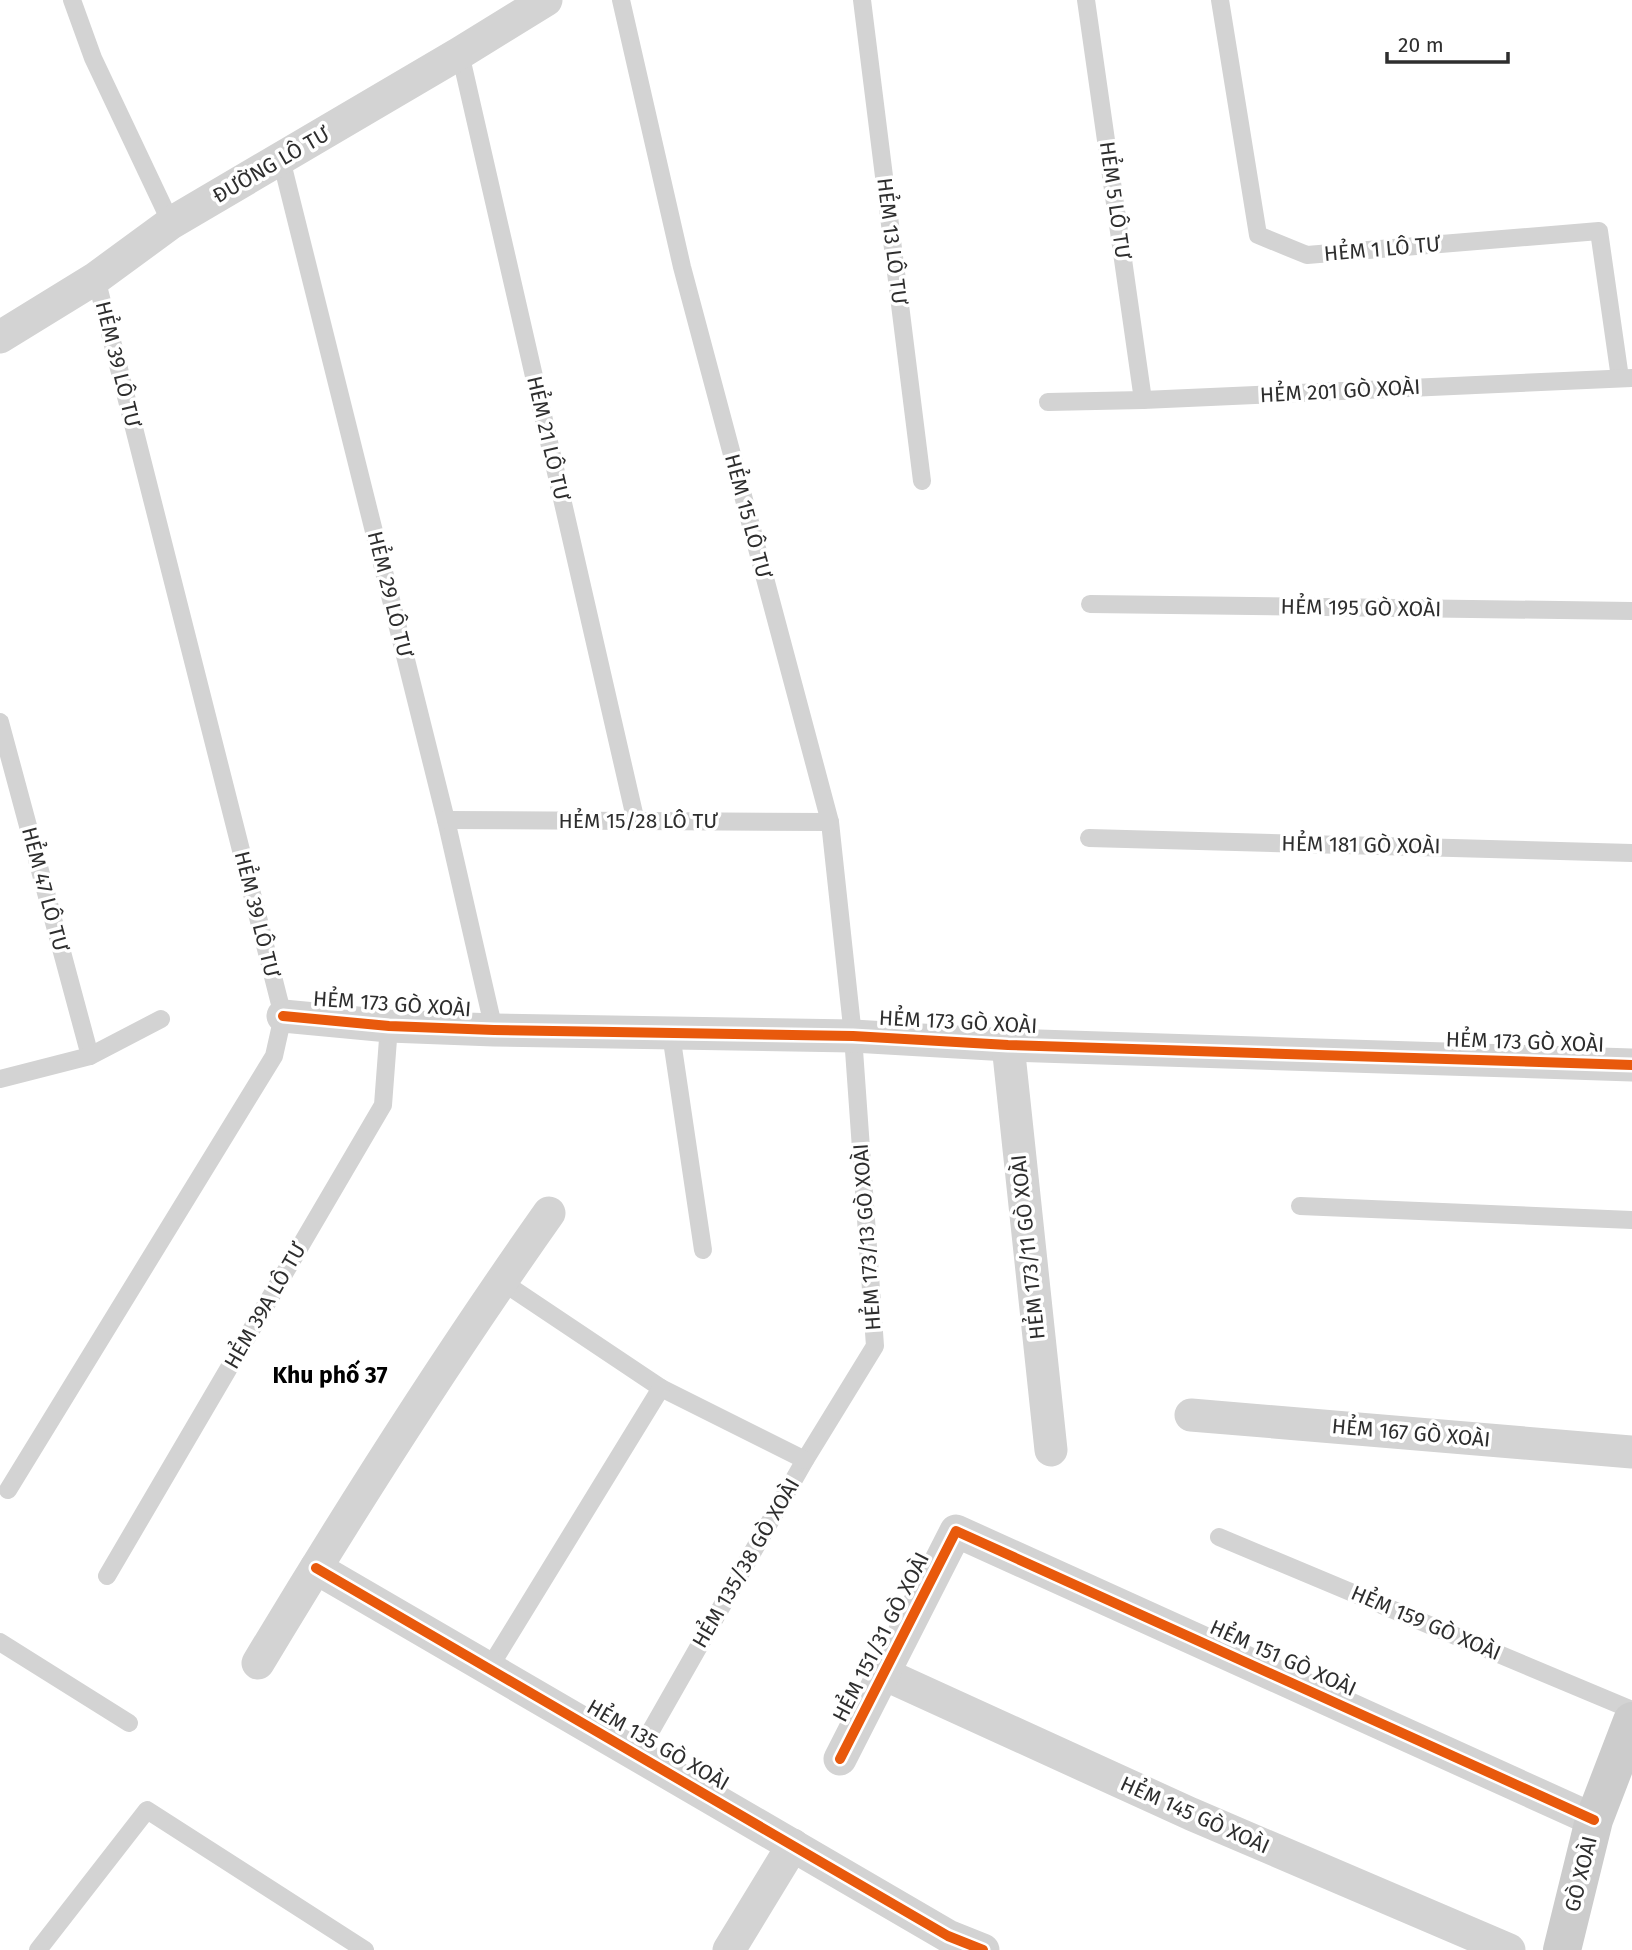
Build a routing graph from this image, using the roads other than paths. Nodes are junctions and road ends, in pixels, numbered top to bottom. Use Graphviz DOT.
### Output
graph roads {
  1 [pos="546,0"];
  2 [pos="621,0"];
  3 [pos="862,0"];
  4 [pos="1086,0"];
  5 [pos="1220,0"];
  6 [pos="75,1"];
  7 [pos="460,54"];
  8 [pos="281,159"];
  9 [pos="171,223"];
  10 [pos="96,278"];
  11 [pos="0,337"];
  12 [pos="1626,377"];
  13 [pos="1143,400"];
  14 [pos="1048,402"];
  15 [pos="922,481"];
  16 [pos="1090,604"];
  17 [pos="1632,611"];
  18 [pos="0,722"];
  19 [pos="446,820"];
  20 [pos="636,822"];
  21 [pos="830,822"];
  22 [pos="1089,838"];
  23 [pos="1632,853"];
  24 [pos="283,1016"];
  25 [pos="160,1019"];
  26 [pos="389,1026"];
  27 [pos="494,1030"];
  28 [pos="671,1034"];
  29 [pos="853,1036"];
  30 [pos="1007,1045"];
  31 [pos="90,1056"];
  32 [pos="1632,1065"];
  33 [pos="0,1079"];
  34 [pos="1300,1206"];
  35 [pos="549,1213"];
  36 [pos="1632,1220"];
  37 [pos="703,1250"];
  38 [pos="501,1281"];
  39 [pos="661,1388"];
  40 [pos="1191,1415"];
  41 [pos="1051,1450"];
  42 [pos="1632,1452"];
  43 [pos="805,1460"];
  44 [pos="8,1490"];
  45 [pos="956,1531"];
  46 [pos="1219,1537"];
  47 [pos="316,1568"];
  48 [pos="107,1576"];
  49 [pos="0,1642"];
  50 [pos="258,1663"];
  51 [pos="488,1670"];
  52 [pos="884,1674"];
  53 [pos="1632,1710"];
  54 [pos="1632,1721"];
  55 [pos="129,1723"];
  56 [pos="637,1755"];
  57 [pos="840,1759"];
  58 [pos="1594,1821"];
  59 [pos="793,1845"];
  60 [pos="38,1950"];
  61 [pos="365,1950"];
  62 [pos="729,1950"];
  63 [pos="983,1950"];
  64 [pos="1509,1950"];
  65 [pos="1562,1950"];
  1 -- 7 [label="street, ĐƯỜNG LÔ TƯ"];
  2 -- 21 [label="lane, HẺM 15 LÔ TƯ"];
  3 -- 15 [label="lane, HẺM 13 LÔ TƯ"];
  4 -- 13 [label="lane, HẺM 5 LÔ TƯ"];
  5 -- 12 [label="lane, HẺM 1 LÔ TƯ"];
  6 -- 9 [label="lane"];
  7 -- 8 [label="street, ĐƯỜNG LÔ TƯ"];
  7 -- 20 [label="lane, HẺM 21 LÔ TƯ"];
  8 -- 9 [label="street, ĐƯỜNG LÔ TƯ"];
  8 -- 19 [label="lane, HẺM 29 LÔ TƯ"];
  9 -- 10 [label="street, ĐƯỜNG LÔ TƯ"];
  10 -- 11 [label="street, ĐƯỜNG LÔ TƯ"];
  10 -- 24 [label="lane, HẺM 39 LÔ TƯ"];
  12 -- 13 [label="lane, HẺM 201 GÒ XOÀI"];
  13 -- 14 [label="lane, HẺM 201 GÒ XOÀI"];
  16 -- 17 [label="lane, HẺM 195 GÒ XOÀI"];
  18 -- 31 [label="lane, HẺM 47 LÔ TƯ"];
  19 -- 20 [label="lane, HẺM 15/28 LÔ TƯ"];
  19 -- 27 [label="lane, HẺM 29 LÔ TƯ"];
  20 -- 21 [label="lane, HẺM 15/28 LÔ TƯ"];
  21 -- 29 [label="lane, HẺM 15 LÔ TƯ"];
  22 -- 23 [label="lane, HẺM 181 GÒ XOÀI"];
  24 -- 26 [label="street, HẺM 173 GÒ XOÀI"];
  24 -- 44 [label="lane, HẺM 39 LÔ TƯ"];
  25 -- 31 [label="lane"];
  26 -- 27 [label="street, HẺM 173 GÒ XOÀI"];
  26 -- 48 [label="lane, HẺM 39A LÔ TƯ"];
  27 -- 28 [label="street, HẺM 173 GÒ XOÀI"];
  28 -- 29 [label="street, HẺM 173 GÒ XOÀI"];
  28 -- 37 [label="lane"];
  29 -- 30 [label="street, HẺM 173 GÒ XOÀI"];
  29 -- 43 [label="lane, HẺM 173/13 GÒ XOÀI"];
  30 -- 32 [label="street, HẺM 173 GÒ XOÀI"];
  30 -- 41 [label="street, HẺM 173/11 GÒ XOÀI"];
  31 -- 33 [label="lane"];
  34 -- 36 [label="lane"];
  35 -- 38 [label="street"];
  38 -- 39 [label="lane, HẺM 135/38 GÒ XOÀI"];
  38 -- 47 [label="street"];
  39 -- 43 [label="lane, HẺM 135/38 GÒ XOÀI"];
  39 -- 51 [label="lane"];
  40 -- 42 [label="street, HẺM 167 GÒ XOÀI"];
  43 -- 56 [label="lane, HẺM 135/38 GÒ XOÀI"];
  45 -- 52 [label="street, HẺM 151/31 GÒ XOÀI"];
  45 -- 58 [label="street, HẺM 151 GÒ XOÀI"];
  46 -- 53 [label="lane, HẺM 159 GÒ XOÀI"];
  47 -- 50 [label="street"];
  47 -- 51 [label="street, HẺM 135 GÒ XOÀI"];
  49 -- 55 [label="lane"];
  51 -- 56 [label="street, HẺM 135 GÒ XOÀI"];
  52 -- 57 [label="street, HẺM 151/31 GÒ XOÀI"];
  52 -- 64 [label="street, HẺM 145 GÒ XOÀI"];
  54 -- 58 [label="street, GÒ XOÀI"];
  56 -- 59 [label="street, HẺM 135 GÒ XOÀI"];
  58 -- 65 [label="street, GÒ XOÀI"];
  59 -- 62 [label="street"];
  59 -- 63 [label="street, HẺM 135 GÒ XOÀI"];
  60 -- 61 [label="lane"];
}
